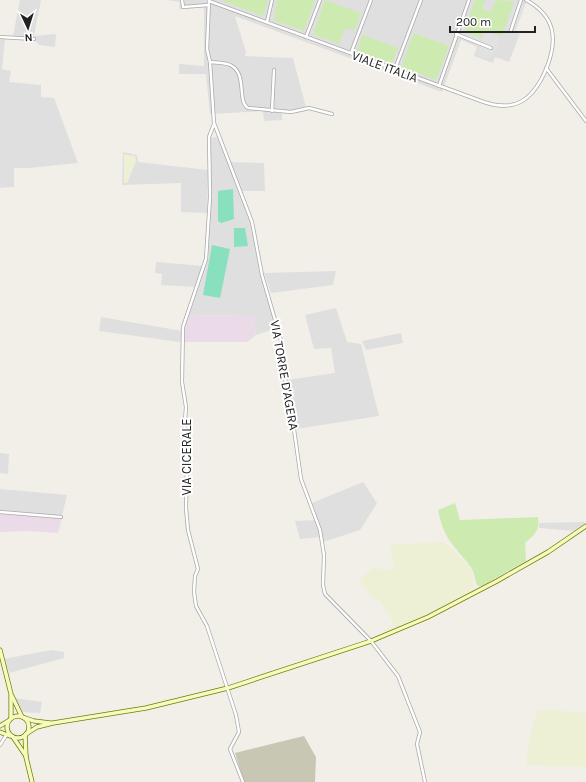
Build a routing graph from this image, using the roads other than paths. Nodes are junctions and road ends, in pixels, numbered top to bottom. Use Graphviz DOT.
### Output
graph roads {
  1 [pos="182,0"];
  2 [pos="209,0"];
  3 [pos="272,0"];
  4 [pos="320,0"];
  5 [pos="371,0"];
  6 [pos="421,0"];
  7 [pos="469,0"];
  8 [pos="521,0"];
  9 [pos="526,0"];
  10 [pos="209,5"];
  11 [pos="267,22"];
  12 [pos="511,30"];
  13 [pos="456,34"];
  14 [pos="0,37"];
  15 [pos="306,37"];
  16 [pos="34,39"];
  17 [pos="491,48"];
  18 [pos="351,53"];
  19 [pos="210,62"];
  20 [pos="546,68"];
  21 [pos="274,70"];
  22 [pos="395,70"];
  23 [pos="439,86"];
  24 [pos="272,111"];
  25 [pos="332,114"];
  26 [pos="586,121"];
  27 [pos="214,123"];
  28 [pos="0,512"];
  29 [pos="61,517"];
  30 [pos="586,526"];
  31 [pos="371,641"];
  32 [pos="0,650"];
  33 [pos="228,688"];
  34 [pos="11,694"];
  35 [pos="23,717"];
  36 [pos="10,719"];
  37 [pos="53,723"];
  38 [pos="0,726"];
  39 [pos="0,732"];
  40 [pos="26,734"];
  41 [pos="11,736"];
  42 [pos="0,745"];
  43 [pos="26,757"];
  44 [pos="32,782"];
  45 [pos="243,782"];
  46 [pos="425,782"];
  1 -- 10 [label="street"];
  2 -- 10 [label="street, VIA TORRE D'AGERA"];
  2 -- 11 [label="street, VIALE ITALIA"];
  3 -- 11 [label="street"];
  4 -- 15 [label="street"];
  5 -- 18 [label="street"];
  6 -- 22 [label="street"];
  7 -- 13 [label="street"];
  8 -- 12 [label="street"];
  9 -- 20 [label="street, VIALE ITALIA"];
  10 -- 19 [label="street, VIA TORRE D'AGERA"];
  11 -- 15 [label="street, VIALE ITALIA"];
  13 -- 17 [label="street"];
  13 -- 23 [label="street"];
  14 -- 16 [label="street"];
  15 -- 18 [label="street, VIALE ITALIA"];
  18 -- 22 [label="street, VIALE ITALIA"];
  19 -- 24 [label="street"];
  19 -- 27 [label="street, VIA TORRE D'AGERA"];
  20 -- 23 [label="street, VIALE ITALIA"];
  20 -- 26 [label="street"];
  21 -- 24 [label="street"];
  22 -- 23 [label="street, VIALE ITALIA"];
  24 -- 25 [label="street"];
  27 -- 31 [label="street, VIA TORRE D'AGERA"];
  27 -- 33 [label="street, VIA CICERALE"];
  28 -- 29 [label="street"];
  30 -- 31 [label="main road"];
  31 -- 33 [label="main road"];
  31 -- 46 [label="street, VIA TORRE D'AGERA"];
  32 -- 34 [label="main road"];
  33 -- 37 [label="main road"];
  33 -- 45 [label="street, VIA CICERALE"];
  34 -- 35 [label="main road"];
  34 -- 36 [label="main road"];
  35 -- 36 [label="main road"];
  35 -- 37 [label="main road"];
  35 -- 40 [label="main road"];
  36 -- 38 [label="main road"];
  36 -- 41 [label="main road"];
  37 -- 40 [label="main road"];
  39 -- 41 [label="main road"];
  40 -- 41 [label="main road"];
  40 -- 43 [label="main road"];
  41 -- 42 [label="street"];
  41 -- 43 [label="main road"];
  43 -- 44 [label="main road"];
}
